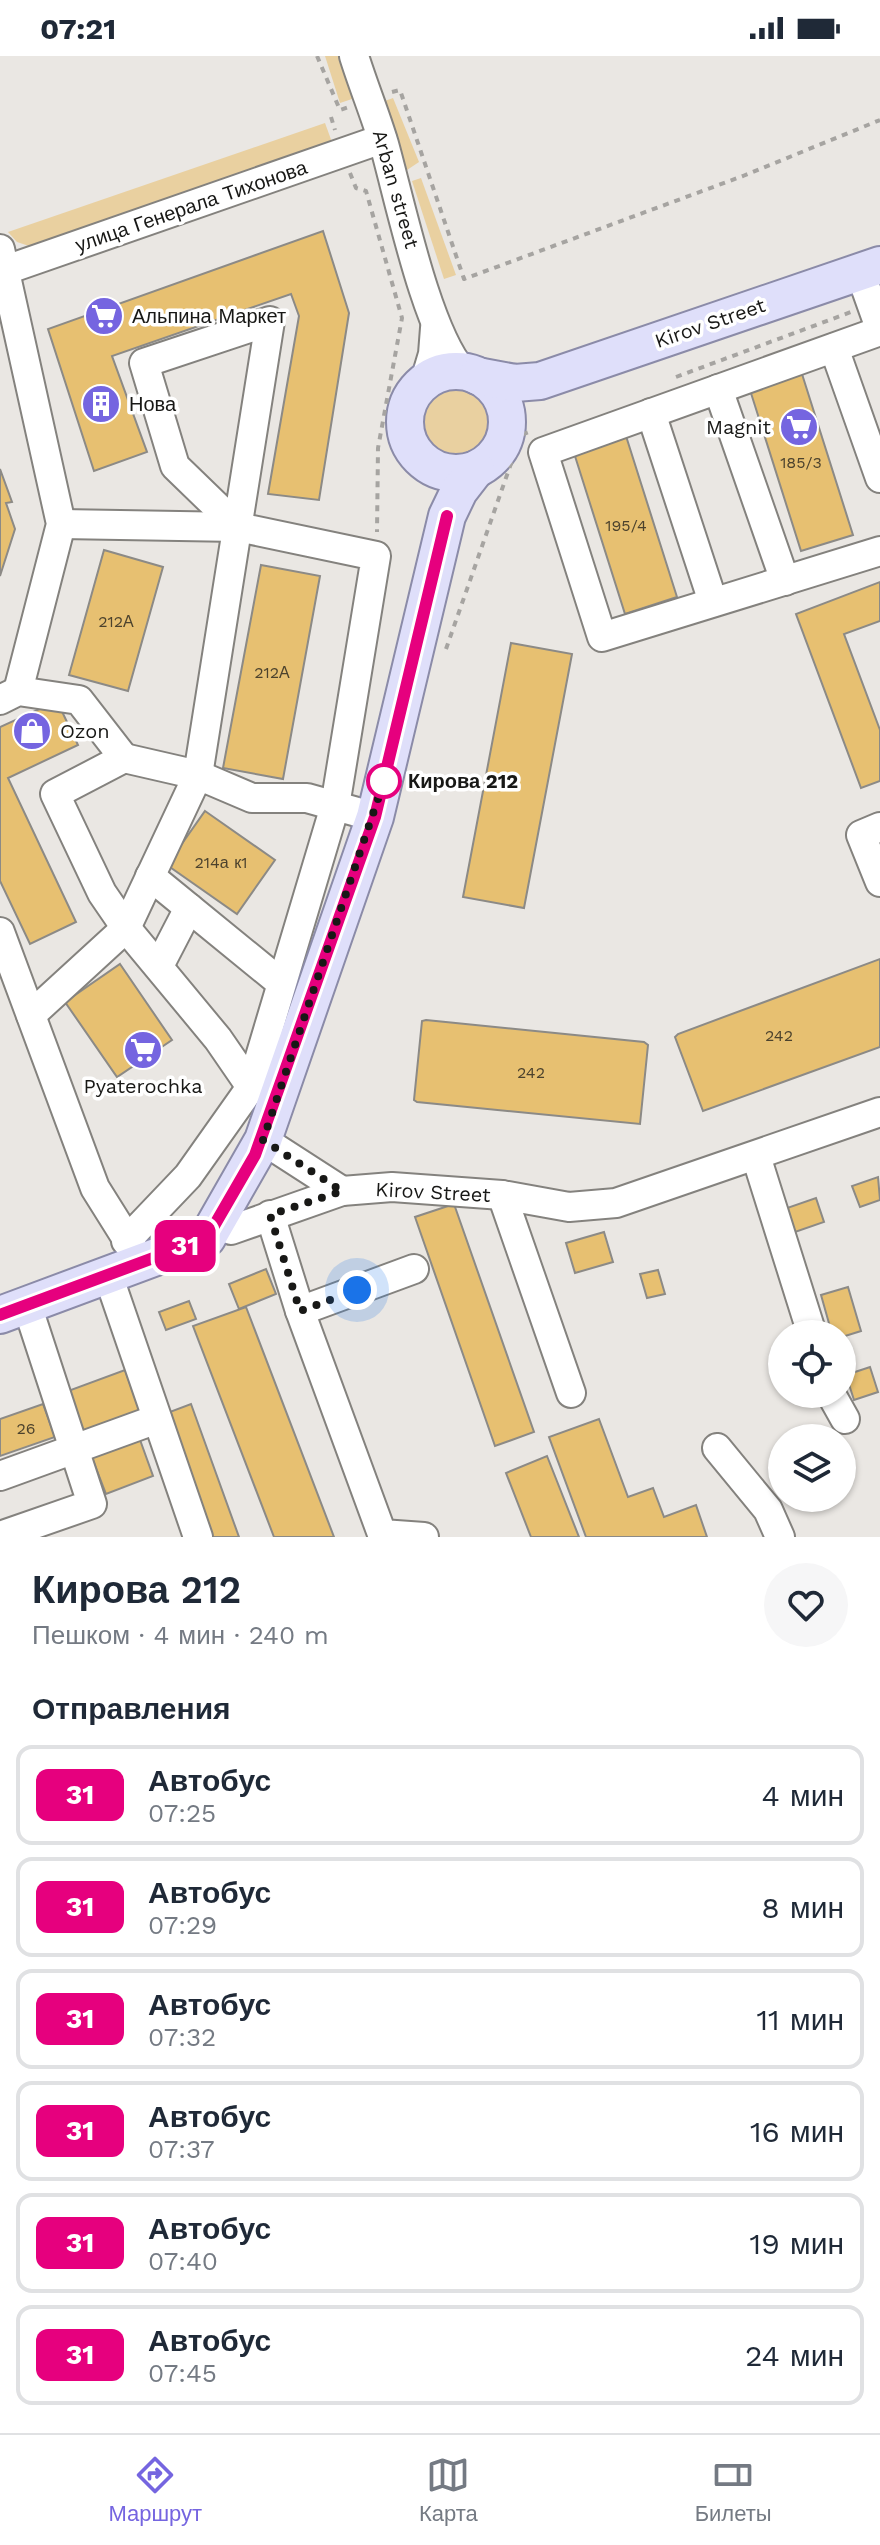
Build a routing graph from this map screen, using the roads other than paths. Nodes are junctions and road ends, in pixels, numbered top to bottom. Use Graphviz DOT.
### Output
graph roads {
  1 [pos="354,56"];
  2 [pos="382,139"];
  3 [pos="2,264"];
  4 [pos="870,268"];
  5 [pos="877,321"];
  6 [pos="435,323"];
  7 [pos="834,348"];
  8 [pos="469,373"];
  9 [pos="425,381"];
  10 [pos="540,381"];
  11 [pos="718,389"];
  12 [pos="651,413"];
  13 [pos="521,424"];
  14 [pos="430,466"];
  15 [pos="476,469"];
  16 [pos="880,478"];
  17 [pos="447,516"];
  18 [pos="61,524"];
  19 [pos="238,527"];
  20 [pos="880,551"];
  21 [pos="785,581"];
  22 [pos="713,602"];
  23 [pos="9,696"];
  24 [pos="124,758"];
  25 [pos="198,775"];
  26 [pos="335,806"];
  27 [pos="375,817"];
  28 [pos="870,831"];
  29 [pos="150,876"];
  30 [pos="880,882"];
  31 [pos="189,908"];
  32 [pos="126,928"];
  33 [pos="3,947"];
  34 [pos="159,966"];
  35 [pos="281,983"];
  36 [pos="31,1015"];
  37 [pos="251,1087"];
  38 [pos="880,1112"];
  39 [pos="263,1140"];
  40 [pos="756,1156"];
  41 [pos="342,1191"];
  42 [pos="502,1195"];
  43 [pos="270,1215"];
  44 [pos="219,1234"];
  45 [pos="135,1252"];
  46 [pos="414,1269"];
  47 [pos="108,1275"];
  48 [pos="14,1310"];
  49 [pos="300,1311"];
  50 [pos="808,1320"];
  51 [pos="571,1393"];
  52 [pos="839,1408"];
  53 [pos="157,1419"];
  54 [pos="845,1419"];
  55 [pos="717,1448"];
  56 [pos="75,1449"];
  57 [pos="0,1476"];
  58 [pos="0,1536"];
  59 [pos="198,1537"];
  60 [pos="424,1537"];
  61 [pos="780,1537"];
  1 -- 2 [label="street, Arban street"];
  2 -- 3 [label="street, улица Генерала Тихонова"];
  2 -- 6 [label="street, Arban street"];
  3 -- 18 [label="street"];
  4 -- 5 [label="street"];
  4 -- 10 [label="main road, Kirov Street"];
  5 -- 7 [label="street"];
  6 -- 8 [label="street"];
  6 -- 9 [label="street"];
  7 -- 11 [label="street"];
  7 -- 16 [label="street"];
  8 -- 9 [label="main road"];
  8 -- 10 [label="main road"];
  8 -- 13 [label="main road"];
  9 -- 14 [label="main road"];
  10 -- 13 [label="main road"];
  11 -- 12 [label="street"];
  11 -- 21 [label="street"];
  12 -- 22 [label="street"];
  12 -- 22 [label="street"];
  13 -- 15 [label="main road"];
  14 -- 15 [label="main road"];
  14 -- 17 [label="main road"];
  15 -- 17 [label="main road"];
  17 -- 27 [label="main road"];
  18 -- 19 [label="street"];
  18 -- 23 [label="street"];
  19 -- 19 [label="street"];
  19 -- 25 [label="street"];
  19 -- 26 [label="street"];
  20 -- 21 [label="street"];
  21 -- 22 [label="street"];
  23 -- 24 [label="street"];
  24 -- 25 [label="street"];
  24 -- 32 [label="street"];
  25 -- 26 [label="street"];
  25 -- 29 [label="street"];
  26 -- 27 [label="street"];
  26 -- 35 [label="street"];
  27 -- 39 [label="main road"];
  28 -- 30 [label="street"];
  29 -- 31 [label="street"];
  29 -- 32 [label="street"];
  31 -- 34 [label="street"];
  31 -- 35 [label="street"];
  32 -- 34 [label="street"];
  32 -- 36 [label="street"];
  33 -- 36 [label="street"];
  34 -- 37 [label="street"];
  35 -- 37 [label="street"];
  36 -- 45 [label="street"];
  37 -- 45 [label="street"];
  38 -- 40 [label="street, Kirov Street"];
  39 -- 41 [label="street"];
  39 -- 44 [label="main road"];
  40 -- 42 [label="street, Kirov Street"];
  40 -- 50 [label="street"];
  41 -- 42 [label="street, Kirov Street"];
  41 -- 43 [label="street, Kirov Street"];
  42 -- 51 [label="street"];
  43 -- 44 [label="street, Kirov Street"];
  43 -- 49 [label="street"];
  44 -- 45 [label="main road"];
  45 -- 47 [label="main road"];
  46 -- 49 [label="street"];
  47 -- 48 [label="main road"];
  47 -- 53 [label="street"];
  48 -- 56 [label="street"];
  49 -- 60 [label="street"];
  52 -- 54 [label="street"];
  53 -- 56 [label="street"];
  53 -- 59 [label="street"];
  55 -- 61 [label="street"];
  56 -- 57 [label="street"];
  56 -- 58 [label="street"];
}
